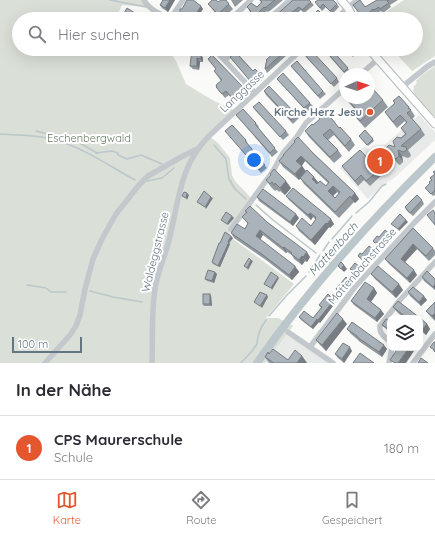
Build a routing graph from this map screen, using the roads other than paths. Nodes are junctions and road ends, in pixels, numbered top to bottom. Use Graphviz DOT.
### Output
graph roads {
  1 [pos="144,0"];
  2 [pos="183,0"];
  3 [pos="251,0"];
  4 [pos="290,0"];
  5 [pos="341,0"];
  6 [pos="358,0"];
  7 [pos="348,8"];
  8 [pos="158,12"];
  9 [pos="176,12"];
  10 [pos="238,12"];
  11 [pos="277,12"];
  12 [pos="344,12"];
  13 [pos="350,12"];
  14 [pos="221,56"];
  15 [pos="229,56"];
  16 [pos="295,56"];
  17 [pos="375,56"];
  18 [pos="378,59"];
  19 [pos="225,60"];
  20 [pos="435,62"];
  21 [pos="368,68"];
  22 [pos="402,87"];
  23 [pos="255,93"];
  24 [pos="339,93"];
  25 [pos="435,124"];
  26 [pos="197,149"];
  27 [pos="435,202"];
  28 [pos="231,229"];
  29 [pos="435,262"];
  30 [pos="388,315"];
  31 [pos="387,317"];
  32 [pos="288,332"];
  33 [pos="435,334"];
  34 [pos="387,339"];
  35 [pos="310,347"];
  36 [pos="392,351"];
  37 [pos="45,363"];
  38 [pos="152,363"];
  39 [pos="333,363"];
  40 [pos="389,363"];
  41 [pos="413,363"];
  1 -- 8 [label="street"];
  2 -- 9 [label="street"];
  3 -- 10 [label="street"];
  4 -- 11 [label="street"];
  5 -- 7 [label="main road"];
  6 -- 7 [label="street"];
  7 -- 12 [label="street"];
  7 -- 13 [label="main road"];
  14 -- 19 [label="street"];
  15 -- 19 [label="street"];
  16 -- 23 [label="street, Langgasse"];
  17 -- 18 [label="main road"];
  18 -- 21 [label="street"];
  18 -- 22 [label="main road"];
  19 -- 23 [label="street"];
  20 -- 22 [label="street"];
  22 -- 25 [label="main road"];
  23 -- 26 [label="street, Langgasse"];
  24 -- 28 [label="street"];
  26 -- 37 [label="street"];
  26 -- 38 [label="street, Waldeggstrasse"];
  27 -- 35 [label="street, Mattenbachstrasse"];
  29 -- 30 [label="street"];
  31 -- 34 [label="street"];
  32 -- 35 [label="street"];
  33 -- 41 [label="street"];
  35 -- 39 [label="street"];
  36 -- 40 [label="street"];
}
